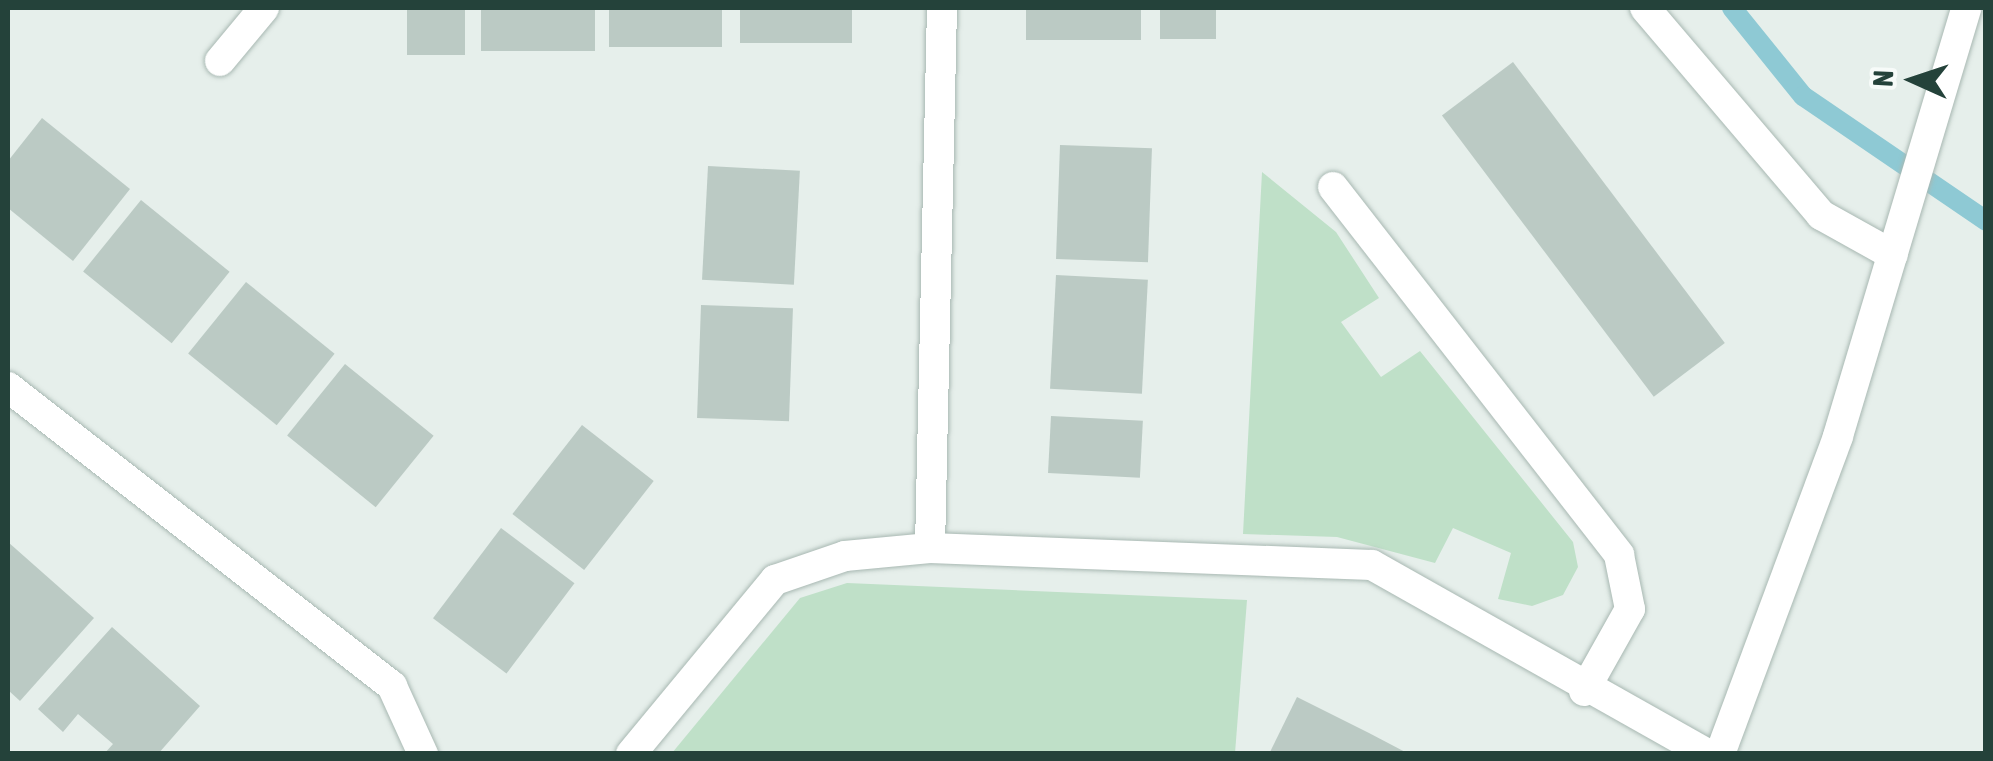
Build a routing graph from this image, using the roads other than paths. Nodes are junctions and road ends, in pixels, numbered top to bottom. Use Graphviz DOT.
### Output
graph roads {
  1 [pos="264,8"];
  2 [pos="942,8"];
  3 [pos="1644,8"];
  4 [pos="1966,8"];
  5 [pos="220,61"];
  6 [pos="1333,186"];
  7 [pos="1893,255"];
  8 [pos="8,387"];
  9 [pos="930,548"];
  10 [pos="1584,692"];
  11 [pos="422,754"];
  12 [pos="631,754"];
  13 [pos="1708,754"];
  14 [pos="1720,754"];
  1 -- 5 [label="street"];
  2 -- 9 [label="street"];
  3 -- 7 [label="street"];
  4 -- 7 [label="street"];
  6 -- 10 [label="street"];
  7 -- 14 [label="street"];
  8 -- 11 [label="street"];
  9 -- 10 [label="street"];
  9 -- 12 [label="street"];
  10 -- 13 [label="street"];
}
